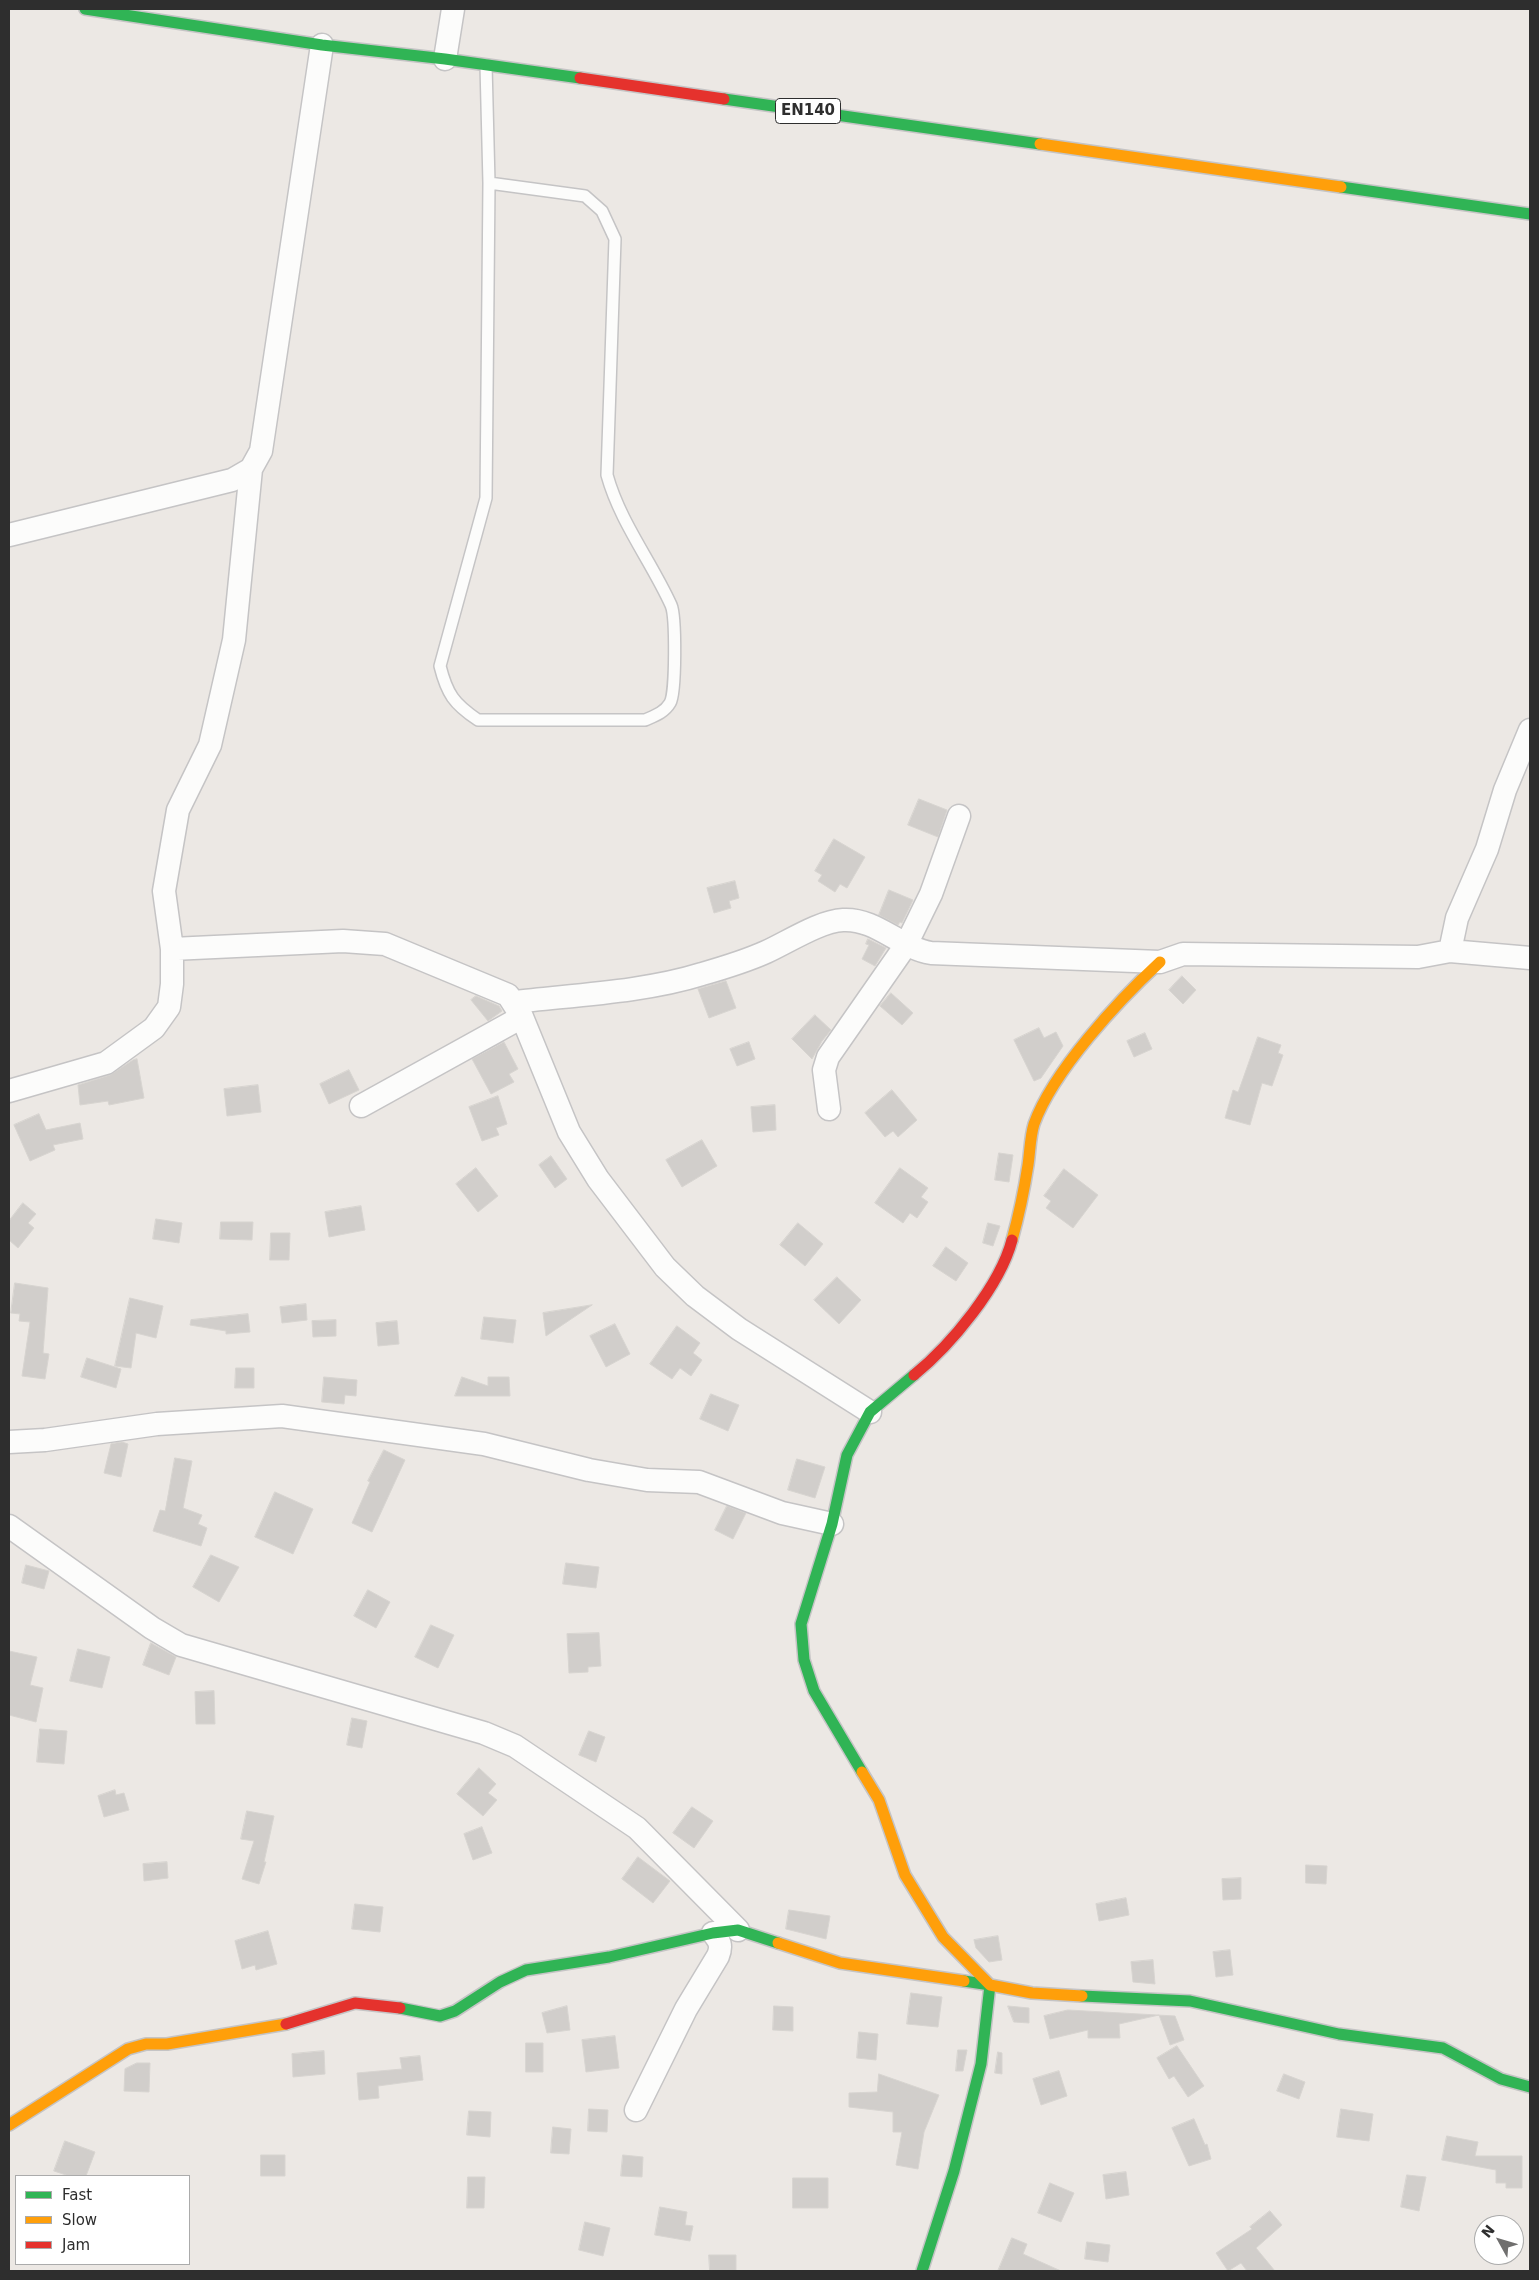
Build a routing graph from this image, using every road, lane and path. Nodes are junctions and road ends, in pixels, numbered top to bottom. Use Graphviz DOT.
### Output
graph roads {
  1 [pos="85,9"];
  2 [pos="453,9"];
  3 [pos="322,45"];
  4 [pos="445,59"];
  5 [pos="486,66"];
  6 [pos="489,183"];
  7 [pos="1530,214"];
  8 [pos="251,469"];
  9 [pos="9,535"];
  10 [pos="1530,730"];
  11 [pos="959,816"];
  12 [pos="906,945"];
  13 [pos="172,949"];
  14 [pos="1450,951"];
  15 [pos="1530,958"];
  16 [pos="1160,962"];
  17 [pos="518,1009"];
  18 [pos="9,1091"];
  19 [pos="362,1106"];
  20 [pos="829,1109"];
  21 [pos="870,1412"];
  22 [pos="9,1442"];
  23 [pos="832,1524"];
  24 [pos="9,1526"];
  25 [pos="738,1930"];
  26 [pos="714,1933"];
  27 [pos="990,1985"];
  28 [pos="1530,2087"];
  29 [pos="636,2110"];
  30 [pos="9,2125"];
  31 [pos="922,2271"];
  1 -- 3 [label="street, EN140"];
  2 -- 4 [label="street"];
  3 -- 4 [label="street, EN140"];
  3 -- 8 [label="street"];
  4 -- 5 [label="street, EN140"];
  5 -- 6 [label="lane"];
  5 -- 7 [label="street, EN140"];
  6 -- 6 [label="lane"];
  8 -- 9 [label="street"];
  8 -- 13 [label="street"];
  10 -- 14 [label="street"];
  11 -- 12 [label="street"];
  12 -- 16 [label="street"];
  12 -- 17 [label="street"];
  12 -- 20 [label="street"];
  13 -- 17 [label="street"];
  13 -- 18 [label="street"];
  14 -- 15 [label="street"];
  14 -- 16 [label="street"];
  16 -- 21 [label="street"];
  17 -- 19 [label="street"];
  17 -- 21 [label="street"];
  21 -- 23 [label="street"];
  22 -- 23 [label="street"];
  23 -- 27 [label="street"];
  24 -- 25 [label="street"];
  25 -- 26 [label="street"];
  25 -- 27 [label="street"];
  26 -- 29 [label="street"];
  26 -- 30 [label="street"];
  27 -- 28 [label="street"];
  27 -- 31 [label="street"];
}
